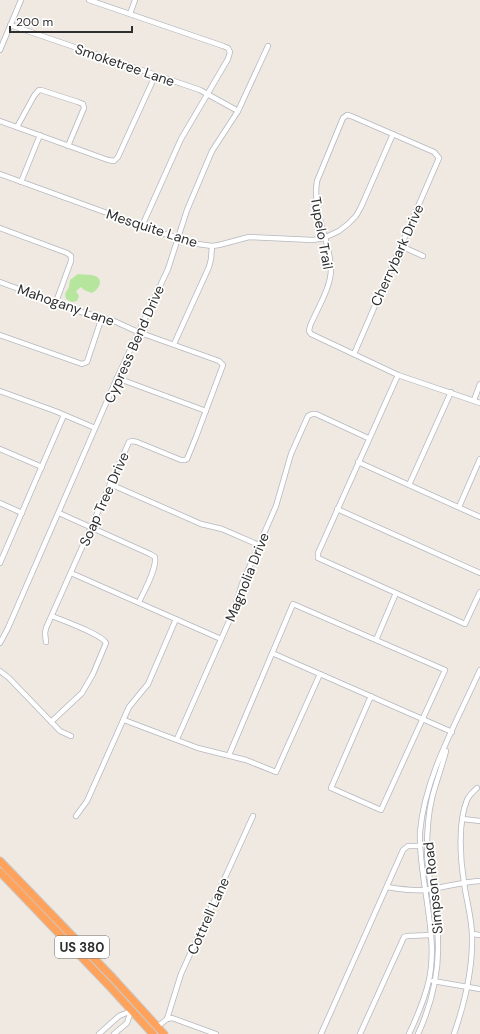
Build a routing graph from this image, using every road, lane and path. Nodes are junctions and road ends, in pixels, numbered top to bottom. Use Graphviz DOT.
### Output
graph roads {
  1 [pos="20,0"];
  2 [pos="89,0"];
  3 [pos="135,0"];
  4 [pos="130,14"];
  5 [pos="10,25"];
  6 [pos="268,46"];
  7 [pos="0,50"];
  8 [pos="155,76"];
  9 [pos="208,94"];
  10 [pos="238,111"];
  11 [pos="0,121"];
  12 [pos="17,127"];
  13 [pos="393,134"];
  14 [pos="40,135"];
  15 [pos="68,146"];
  16 [pos="0,174"];
  17 [pos="21,182"];
  18 [pos="142,226"];
  19 [pos="0,228"];
  20 [pos="178,237"];
  21 [pos="324,238"];
  22 [pos="212,246"];
  23 [pos="401,246"];
  24 [pos="423,256"];
  25 [pos="0,282"];
  26 [pos="56,302"];
  27 [pos="102,317"];
  28 [pos="138,332"];
  29 [pos="0,335"];
  30 [pos="174,344"];
  31 [pos="354,354"];
  32 [pos="222,363"];
  33 [pos="398,374"];
  34 [pos="117,378"];
  35 [pos="480,384"];
  36 [pos="0,391"];
  37 [pos="451,392"];
  38 [pos="474,400"];
  39 [pos="480,403"];
  40 [pos="206,412"];
  41 [pos="64,415"];
  42 [pos="95,428"];
  43 [pos="368,438"];
  44 [pos="0,449"];
  45 [pos="480,459"];
  46 [pos="358,462"];
  47 [pos="42,467"];
  48 [pos="110,484"];
  49 [pos="409,485"];
  50 [pos="0,503"];
  51 [pos="458,507"];
  52 [pos="337,509"];
  53 [pos="22,513"];
  54 [pos="59,513"];
  55 [pos="480,517"];
  56 [pos="91,528"];
  57 [pos="259,545"];
  58 [pos="1,560"];
  59 [pos="71,573"];
  60 [pos="480,573"];
  61 [pos="480,592"];
  62 [pos="396,593"];
  63 [pos="139,602"];
  64 [pos="52,616"];
  65 [pos="176,619"];
  66 [pos="221,639"];
  67 [pos="376,640"];
  68 [pos="46,642"];
  69 [pos="0,643"];
  70 [pos="272,652"];
  71 [pos="480,670"];
  72 [pos="0,671"];
  73 [pos="320,674"];
  74 [pos="371,696"];
  75 [pos="423,719"];
  76 [pos="124,720"];
  77 [pos="51,722"];
  78 [pos="452,732"];
  79 [pos="71,736"];
  80 [pos="177,739"];
  81 [pos="448,742"];
  82 [pos="229,755"];
  83 [pos="477,788"];
  84 [pos="76,816"];
  85 [pos="253,816"];
  86 [pos="462,819"];
  87 [pos="480,821"];
  88 [pos="420,846"];
  89 [pos="0,861"];
  90 [pos="4,876"];
  91 [pos="480,881"];
  92 [pos="464,882"];
  93 [pos="387,887"];
  94 [pos="432,888"];
  95 [pos="425,890"];
  96 [pos="472,934"];
  97 [pos="431,935"];
  98 [pos="480,935"];
  99 [pos="429,980"];
  100 [pos="436,981"];
  101 [pos="468,986"];
  102 [pos="480,989"];
  103 [pos="131,1011"];
  104 [pos="167,1019"];
  105 [pos="157,1027"];
  106 [pos="99,1034"];
  107 [pos="114,1034"];
  108 [pos="153,1034"];
  109 [pos="164,1034"];
  110 [pos="216,1034"];
  111 [pos="321,1034"];
  112 [pos="360,1034"];
  113 [pos="410,1034"];
  114 [pos="418,1034"];
  115 [pos="454,1034"];
  1 -- 5 [label="street"];
  2 -- 4 [label="street"];
  3 -- 4 [label="street"];
  4 -- 9 [label="street"];
  5 -- 7 [label="street"];
  5 -- 8 [label="street, Smoketree Lane"];
  6 -- 10 [label="street, Cypress Bend Drive"];
  8 -- 9 [label="street, Smoketree Lane"];
  8 -- 15 [label="street"];
  9 -- 10 [label="street, Smoketree Lane"];
  9 -- 18 [label="street"];
  10 -- 20 [label="street, Cypress Bend Drive"];
  11 -- 12 [label="street"];
  12 -- 14 [label="street"];
  12 -- 15 [label="street"];
  13 -- 21 [label="street, Mesquite Lane"];
  13 -- 21 [label="street, Tupelo Trail"];
  13 -- 23 [label="street, Cherrybark Drive"];
  14 -- 15 [label="street"];
  14 -- 17 [label="street"];
  16 -- 17 [label="street, Mesquite Lane"];
  17 -- 18 [label="street, Mesquite Lane"];
  18 -- 20 [label="street, Mesquite Lane"];
  19 -- 26 [label="street"];
  20 -- 22 [label="street, Mesquite Lane"];
  20 -- 28 [label="street, Cypress Bend Drive"];
  21 -- 22 [label="street, Mesquite Lane"];
  21 -- 31 [label="street, Tupelo Trail"];
  22 -- 30 [label="street"];
  23 -- 24 [label="street"];
  23 -- 31 [label="street, Cherrybark Drive"];
  25 -- 26 [label="street, Mahogany Lane"];
  26 -- 27 [label="street, Mahogany Lane"];
  27 -- 28 [label="street, Mahogany Lane"];
  27 -- 29 [label="street"];
  28 -- 30 [label="street, Mahogany Lane"];
  28 -- 34 [label="street, Cypress Bend Drive"];
  30 -- 32 [label="street, Mahogany Lane"];
  31 -- 33 [label="street"];
  32 -- 40 [label="street, Soap Tree Drive"];
  33 -- 37 [label="street"];
  33 -- 43 [label="street"];
  34 -- 40 [label="street"];
  34 -- 42 [label="street, Cypress Bend Drive"];
  35 -- 38 [label="street"];
  36 -- 41 [label="street"];
  37 -- 38 [label="street"];
  37 -- 49 [label="street"];
  38 -- 39 [label="street"];
  40 -- 48 [label="street, Soap Tree Drive"];
  41 -- 42 [label="street"];
  41 -- 47 [label="street"];
  42 -- 54 [label="street, Cypress Bend Drive"];
  43 -- 46 [label="street"];
  43 -- 57 [label="street, Magnolia Drive"];
  44 -- 47 [label="street"];
  45 -- 51 [label="street"];
  46 -- 49 [label="street"];
  46 -- 52 [label="street"];
  47 -- 53 [label="street"];
  48 -- 56 [label="street, Soap Tree Drive"];
  48 -- 57 [label="street"];
  49 -- 51 [label="street"];
  50 -- 53 [label="street"];
  51 -- 55 [label="street"];
  52 -- 60 [label="street"];
  52 -- 62 [label="street"];
  53 -- 58 [label="street"];
  54 -- 56 [label="street"];
  54 -- 69 [label="street, Cypress Bend Drive"];
  56 -- 59 [label="street, Soap Tree Drive"];
  56 -- 63 [label="street"];
  57 -- 66 [label="street, Magnolia Drive"];
  59 -- 63 [label="street"];
  59 -- 64 [label="street, Soap Tree Drive"];
  61 -- 62 [label="street"];
  62 -- 67 [label="street"];
  63 -- 65 [label="street"];
  64 -- 68 [label="street, Soap Tree Drive"];
  64 -- 77 [label="street"];
  65 -- 66 [label="street"];
  65 -- 76 [label="street"];
  66 -- 80 [label="street, Magnolia Drive"];
  67 -- 70 [label="street"];
  67 -- 75 [label="street"];
  70 -- 73 [label="street"];
  70 -- 82 [label="street"];
  71 -- 78 [label="street, Simpson Road"];
  72 -- 77 [label="street"];
  73 -- 74 [label="street"];
  73 -- 82 [label="street"];
  74 -- 75 [label="street"];
  74 -- 75 [label="street"];
  75 -- 78 [label="street"];
  76 -- 80 [label="street"];
  76 -- 84 [label="street"];
  77 -- 79 [label="street"];
  78 -- 81 [label="street, Simpson Road"];
  80 -- 82 [label="street"];
  81 -- 88 [label="street, Simpson Road"];
  81 -- 94 [label="street, Simpson Road"];
  83 -- 86 [label="street"];
  85 -- 104 [label="street, Cottrell Lane"];
  86 -- 87 [label="street"];
  86 -- 92 [label="street"];
  88 -- 93 [label="street, Simpson Road"];
  88 -- 95 [label="street, Simpson Road"];
  89 -- 90 [label="highway, US 380"];
  90 -- 103 [label="highway, US 380"];
  90 -- 105 [label="highway, US 380"];
  91 -- 92 [label="street"];
  92 -- 94 [label="street"];
  92 -- 96 [label="street"];
  93 -- 95 [label="street"];
  93 -- 111 [label="street, Simpson Road"];
  94 -- 95 [label="street"];
  94 -- 100 [label="street, Simpson Road"];
  95 -- 97 [label="street, Simpson Road"];
  96 -- 98 [label="street"];
  96 -- 101 [label="street"];
  97 -- 99 [label="street, Simpson Road"];
  97 -- 112 [label="street"];
  99 -- 100 [label="street"];
  99 -- 113 [label="street, Simpson Road"];
  100 -- 101 [label="street"];
  100 -- 114 [label="street, Simpson Road"];
  101 -- 102 [label="street"];
  101 -- 115 [label="street"];
  103 -- 106 [label="street"];
  103 -- 107 [label="street"];
  103 -- 108 [label="highway, US 380"];
  104 -- 105 [label="street"];
  104 -- 110 [label="street"];
  105 -- 109 [label="highway, US 380"];
}
